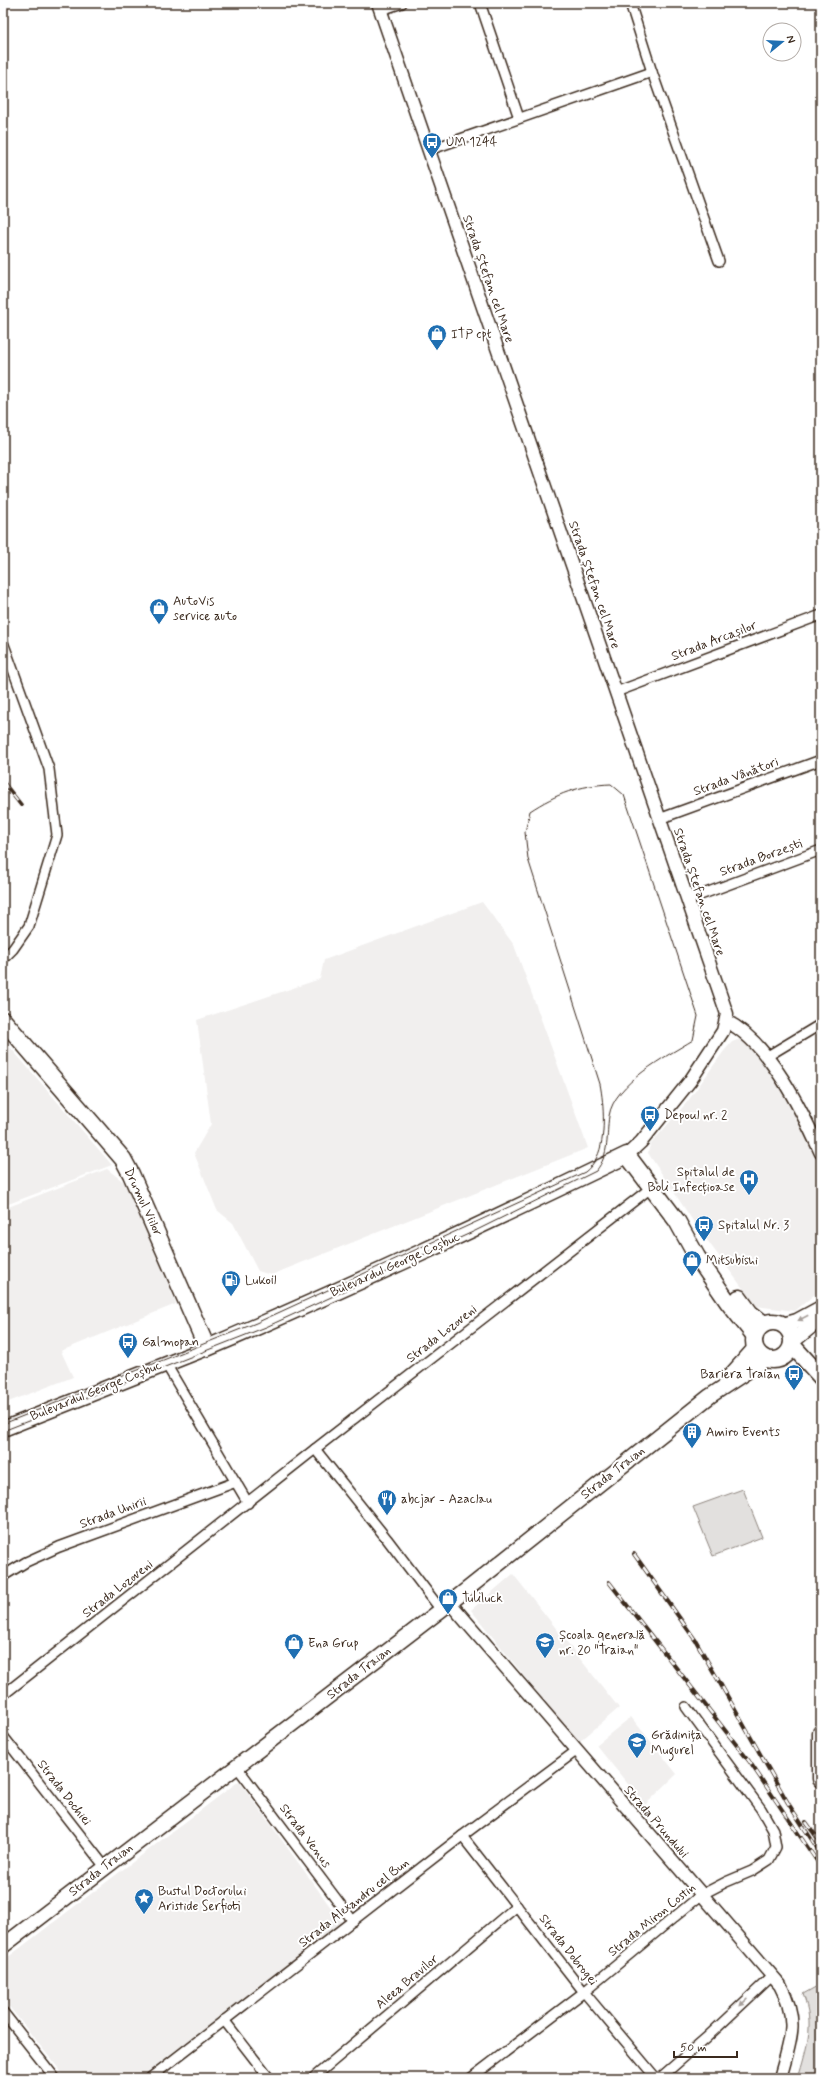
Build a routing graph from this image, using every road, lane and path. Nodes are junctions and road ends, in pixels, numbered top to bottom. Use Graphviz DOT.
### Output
graph roads {
  1 [pos="402,3"];
  2 [pos="480,3"];
  3 [pos="630,3"];
  4 [pos="380,7"];
  5 [pos="652,72"];
  6 [pos="519,118"];
  7 [pos="429,150"];
  8 [pos="719,261"];
  9 [pos="821,615"];
  10 [pos="3,642"];
  11 [pos="616,692"];
  12 [pos="821,760"];
  13 [pos="659,819"];
  14 [pos="821,850"];
  15 [pos="687,900"];
  16 [pos="3,959"];
  17 [pos="3,1020"];
  18 [pos="726,1021"];
  19 [pos="821,1024"];
  20 [pos="766,1057"];
  21 [pos="821,1153"];
  22 [pos="627,1154"];
  23 [pos="652,1187"];
  24 [pos="821,1308"];
  25 [pos="821,1318"];
  26 [pos="783,1325"];
  27 [pos="760,1342"];
  28 [pos="207,1348"];
  29 [pos="790,1348"];
  30 [pos="166,1364"];
  31 [pos="821,1377"];
  32 [pos="3,1429"];
  33 [pos="315,1449"];
  34 [pos="236,1482"];
  35 [pos="248,1503"];
  36 [pos="3,1576"];
  37 [pos="445,1607"];
  38 [pos="3,1695"];
  39 [pos="686,1707"];
  40 [pos="821,1732"];
  41 [pos="3,1736"];
  42 [pos="821,1747"];
  43 [pos="576,1751"];
  44 [pos="237,1767"];
  45 [pos="821,1779"];
  46 [pos="462,1836"];
  47 [pos="105,1867"];
  48 [pos="701,1895"];
  49 [pos="517,1906"];
  50 [pos="353,1921"];
  51 [pos="3,1946"];
  52 [pos="772,1976"];
  53 [pos="584,1992"];
  54 [pos="3,2012"];
  55 [pos="224,2020"];
  56 [pos="55,2078"];
  57 [pos="150,2078"];
  58 [pos="269,2078"];
  59 [pos="313,2078"];
  60 [pos="471,2078"];
  61 [pos="656,2078"];
  62 [pos="660,2078"];
  63 [pos="780,2078"];
  1 -- 4 [label="street"];
  2 -- 6 [label="street"];
  3 -- 5 [label="street"];
  4 -- 7 [label="street, Strada Ștefan cel Mare"];
  5 -- 6 [label="street"];
  5 -- 8 [label="street"];
  6 -- 7 [label="street"];
  7 -- 11 [label="street, Strada Ștefan cel Mare"];
  9 -- 11 [label="street, Strada Arcașilor"];
  10 -- 16 [label="street"];
  11 -- 13 [label="street, Strada Ștefan cel Mare"];
  12 -- 13 [label="street, Strada Vânători"];
  13 -- 15 [label="street, Strada Ștefan cel Mare"];
  14 -- 15 [label="street, Strada Borzești"];
  15 -- 18 [label="street, Strada Ștefan cel Mare"];
  17 -- 28 [label="highway, Drumul Viilor"];
  18 -- 20 [label="street"];
  18 -- 22 [label="street, Bulevardul George Coșbuc"];
  19 -- 20 [label="street"];
  20 -- 21 [label="street"];
  22 -- 23 [label="highway"];
  22 -- 28 [label="highway, Bulevardul George Coșbuc"];
  23 -- 27 [label="highway"];
  23 -- 33 [label="street, Strada Lozoveni"];
  24 -- 26 [label="main road, one-way"];
  25 -- 29 [label="main road"];
  26 -- 27 [label="highway"];
  26 -- 29 [label="highway"];
  27 -- 29 [label="highway"];
  27 -- 37 [label="main road, Strada Traian"];
  28 -- 30 [label="main road, Bulevardul George Coșbuc"];
  29 -- 31 [label="highway"];
  30 -- 32 [label="main road, Bulevardul George Coșbuc"];
  30 -- 34 [label="street"];
  33 -- 35 [label="street, Strada Lozoveni"];
  33 -- 37 [label="street, Strada Prundului"];
  34 -- 35 [label="street"];
  34 -- 36 [label="street, Strada Unirii"];
  35 -- 38 [label="street, Strada Lozoveni"];
  37 -- 43 [label="street, Strada Prundului"];
  37 -- 44 [label="main road, Strada Traian"];
  39 -- 48 [label="street, Strada Miron Costin"];
  40 -- 42 [label="highway"];
  41 -- 47 [label="street, Strada Dochiei"];
  42 -- 45 [label="highway"];
  43 -- 46 [label="street, Strada Alexandru cel Bun"];
  43 -- 48 [label="street, Strada Prundului"];
  44 -- 47 [label="main road, Strada Traian"];
  44 -- 50 [label="street, Strada Venus"];
  46 -- 49 [label="street, Strada Dobrogei"];
  46 -- 50 [label="street, Strada Alexandru cel Bun"];
  47 -- 51 [label="main road, Strada Traian"];
  48 -- 52 [label="street, Strada Prundului"];
  48 -- 53 [label="street, Strada Miron Costin"];
  49 -- 53 [label="street, Strada Dobrogei"];
  49 -- 59 [label="street, Aleea Bravilor"];
  50 -- 55 [label="street, Strada Alexandru cel Bun"];
  52 -- 62 [label="street, one-way"];
  52 -- 63 [label="street, Strada Prundului"];
  53 -- 60 [label="street, Strada Miron Costin"];
  53 -- 61 [label="street, Strada Dobrogei"];
  54 -- 56 [label="street"];
  55 -- 57 [label="street, Strada Alexandru cel Bun"];
  55 -- 58 [label="street"];
}
